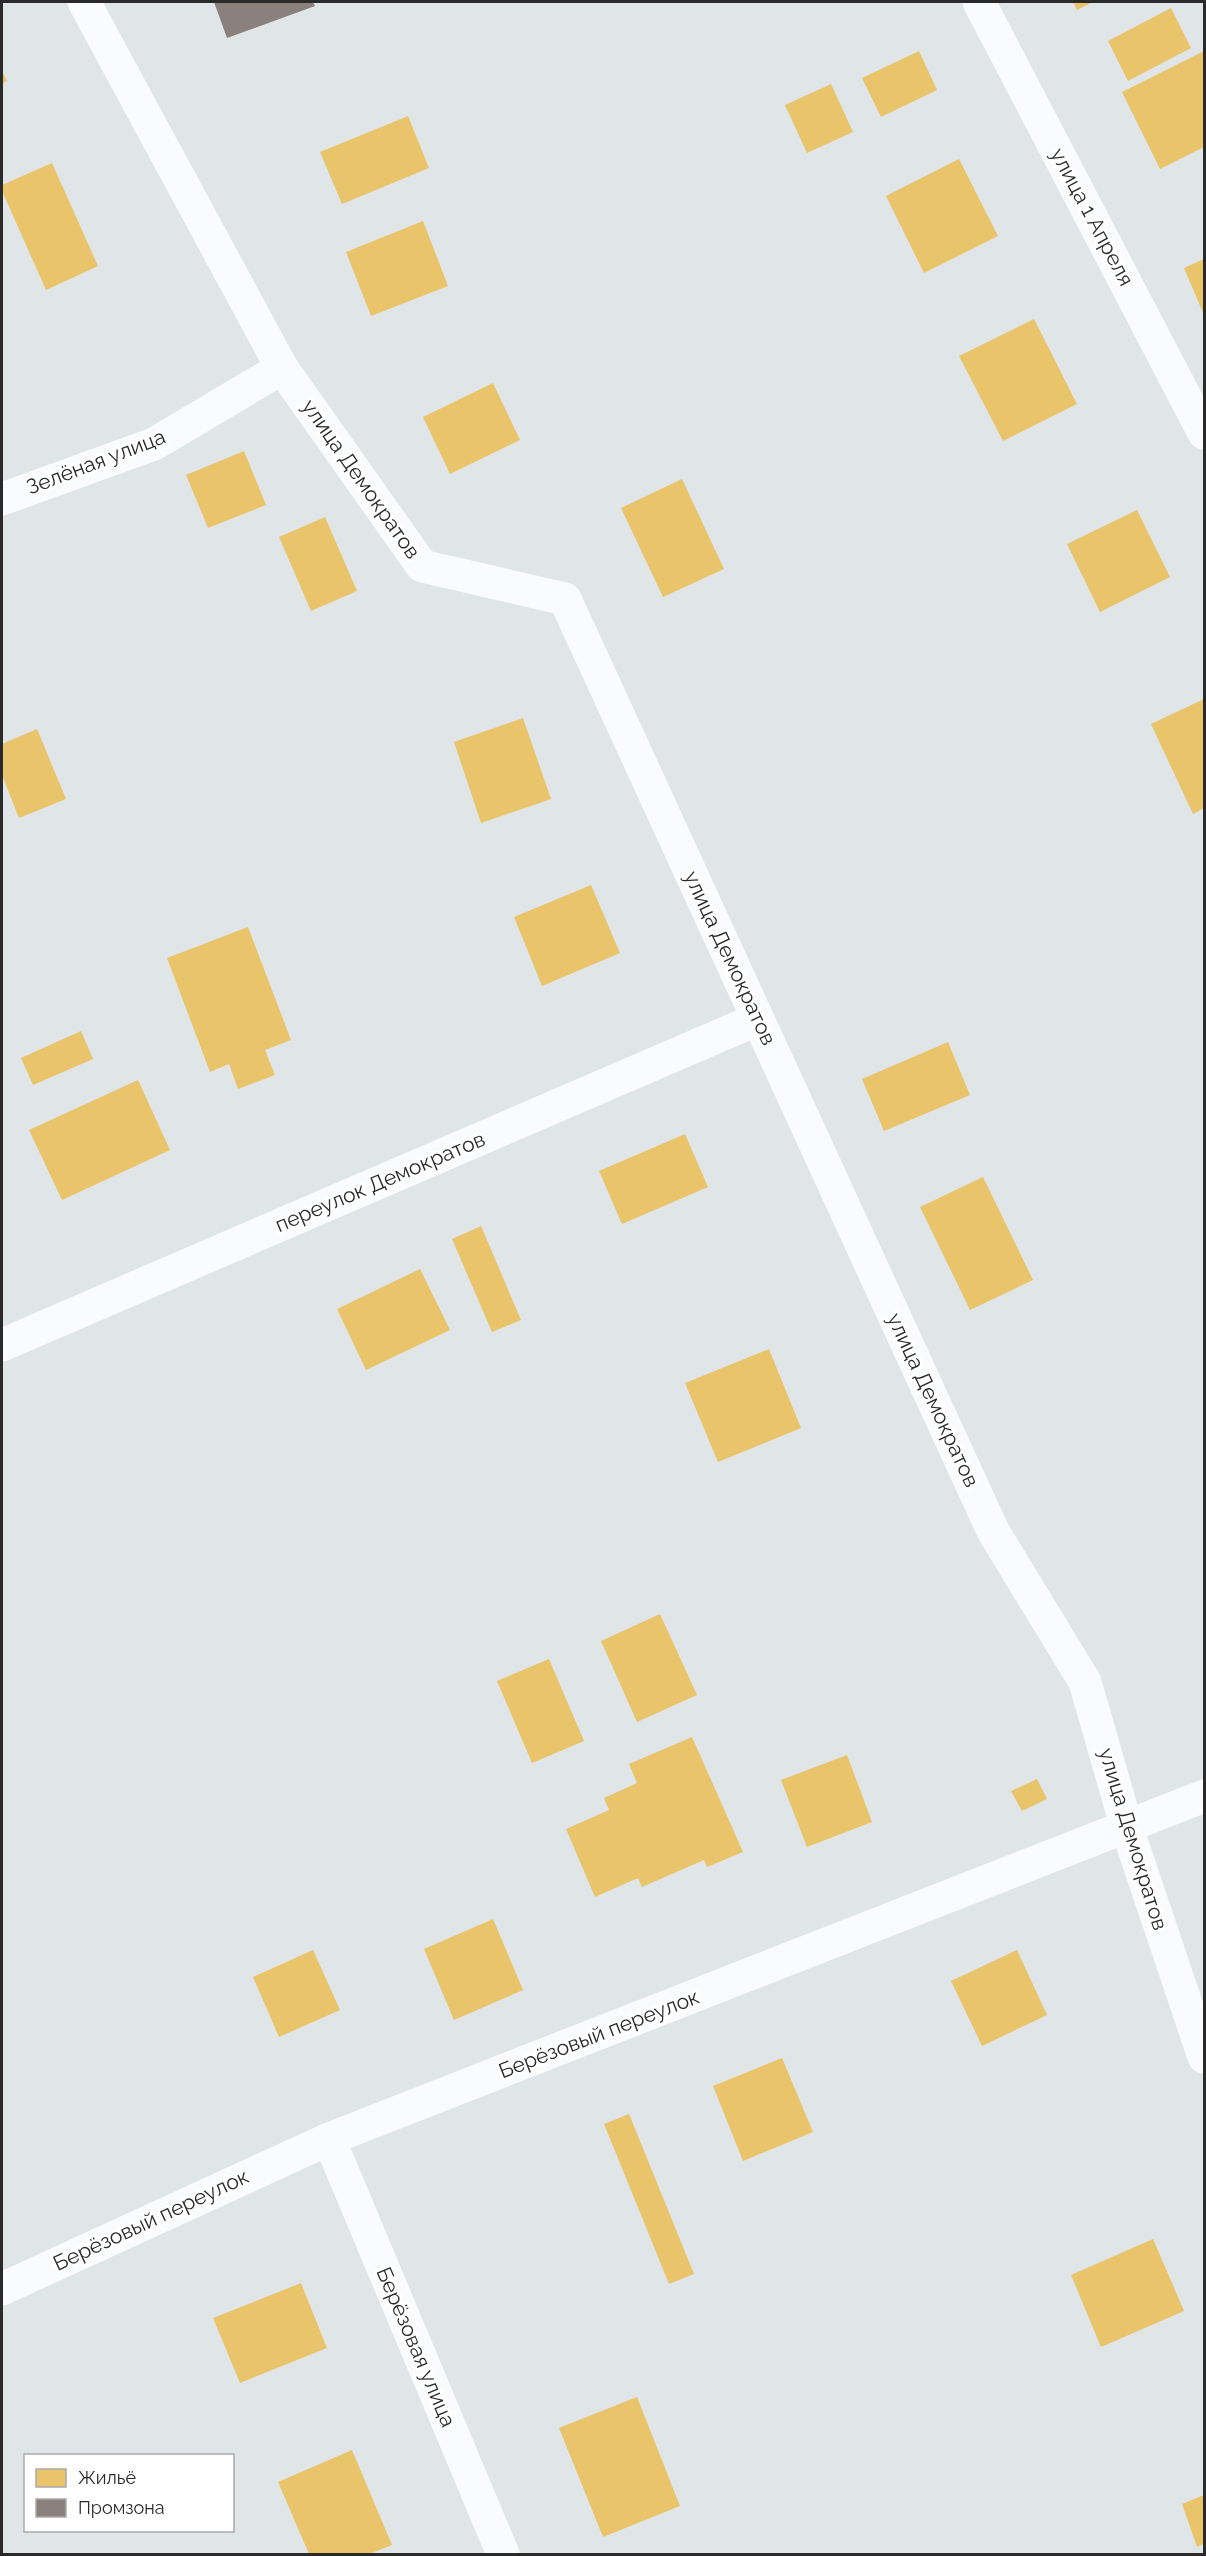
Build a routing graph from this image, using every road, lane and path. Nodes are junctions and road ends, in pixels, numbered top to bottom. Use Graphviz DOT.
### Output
graph roads {
  1 [pos="84,2"];
  2 [pos="979,2"];
  3 [pos="282,368"];
  4 [pos="1204,434"];
  5 [pos="2,499"];
  6 [pos="758,1019"];
  7 [pos="2,1346"];
  8 [pos="1204,1796"];
  9 [pos="1128,1828"];
  10 [pos="1204,2057"];
  11 [pos="329,2139"];
  12 [pos="2,2289"];
  13 [pos="503,2554"];
  1 -- 3 [label="street, улица Демократов"];
  2 -- 4 [label="street, улица 1 Апреля"];
  3 -- 5 [label="street, Зелёная улица"];
  3 -- 6 [label="street, улица Демократов"];
  6 -- 7 [label="street, переулок Демократов"];
  6 -- 9 [label="street, улица Демократов"];
  8 -- 9 [label="street, Берёзовый переулок"];
  9 -- 10 [label="street, улица Демократов"];
  9 -- 11 [label="street, Берёзовый переулок"];
  11 -- 12 [label="street, Берёзовый переулок"];
  11 -- 13 [label="street, Берёзовая улица"];
}
